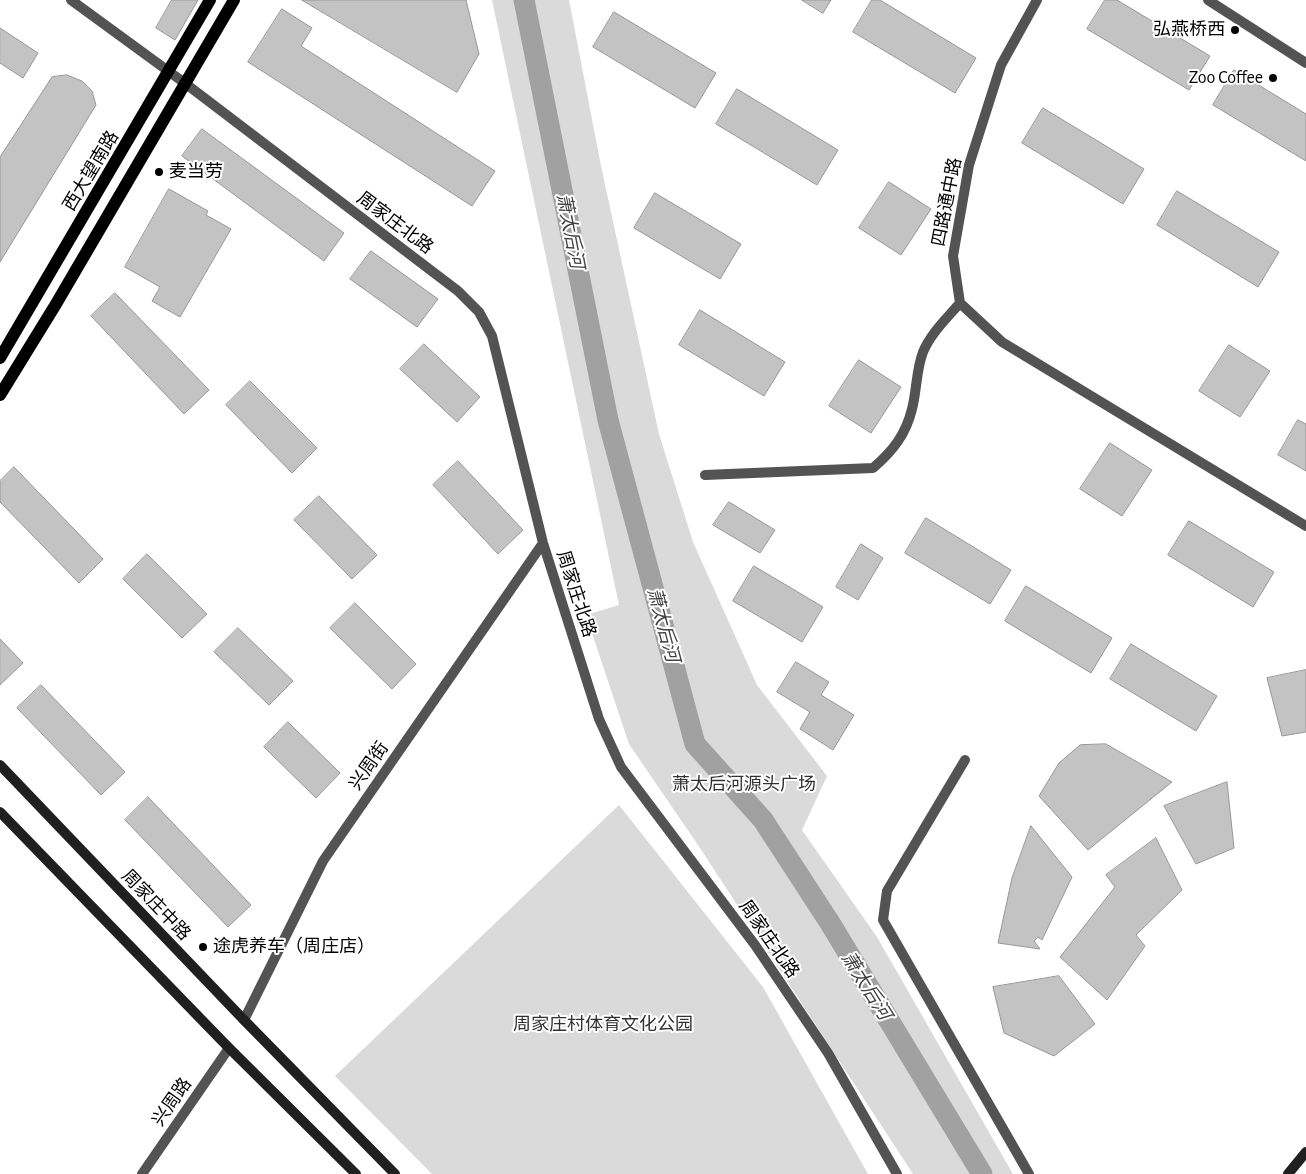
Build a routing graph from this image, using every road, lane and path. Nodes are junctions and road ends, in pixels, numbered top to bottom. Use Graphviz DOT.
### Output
graph roads {
  1 [pos="70,0"];
  2 [pos="210,0"];
  3 [pos="234,0"];
  4 [pos="1037,0"];
  5 [pos="1208,0"];
  6 [pos="1305,61"];
  7 [pos="170,72"];
  8 [pos="186,84"];
  9 [pos="960,303"];
  10 [pos="0,358"];
  11 [pos="0,395"];
  12 [pos="705,476"];
  13 [pos="1306,526"];
  14 [pos="543,543"];
  15 [pos="965,760"];
  16 [pos="0,765"];
  17 [pos="0,812"];
  18 [pos="244,1020"];
  19 [pos="228,1048"];
  20 [pos="1306,1152"];
  21 [pos="142,1174"];
  22 [pos="356,1174"];
  23 [pos="395,1174"];
  24 [pos="897,1174"];
  25 [pos="1029,1174"];
  26 [pos="1288,1174"];
  1 -- 7 [label="street, 周家庄北路"];
  2 -- 7 [label="main road, 西大望南路"];
  3 -- 8 [label="main road, 西大望南路"];
  4 -- 9 [label="street, 四路通中路"];
  5 -- 6 [label="street"];
  7 -- 8 [label="street, 周家庄北路"];
  7 -- 10 [label="main road, 西大望南路"];
  8 -- 11 [label="main road, 西大望南路"];
  8 -- 14 [label="street, 周家庄北路"];
  9 -- 12 [label="street"];
  9 -- 13 [label="street"];
  14 -- 18 [label="street, 兴周街"];
  14 -- 24 [label="street, 周家庄北路"];
  15 -- 25 [label="street"];
  16 -- 18 [label="main road, 周家庄中路"];
  17 -- 19 [label="main road"];
  18 -- 23 [label="main road, 周家庄中路"];
  19 -- 21 [label="street, 兴周路"];
  19 -- 22 [label="main road"];
  20 -- 26 [label="main road"];
}
